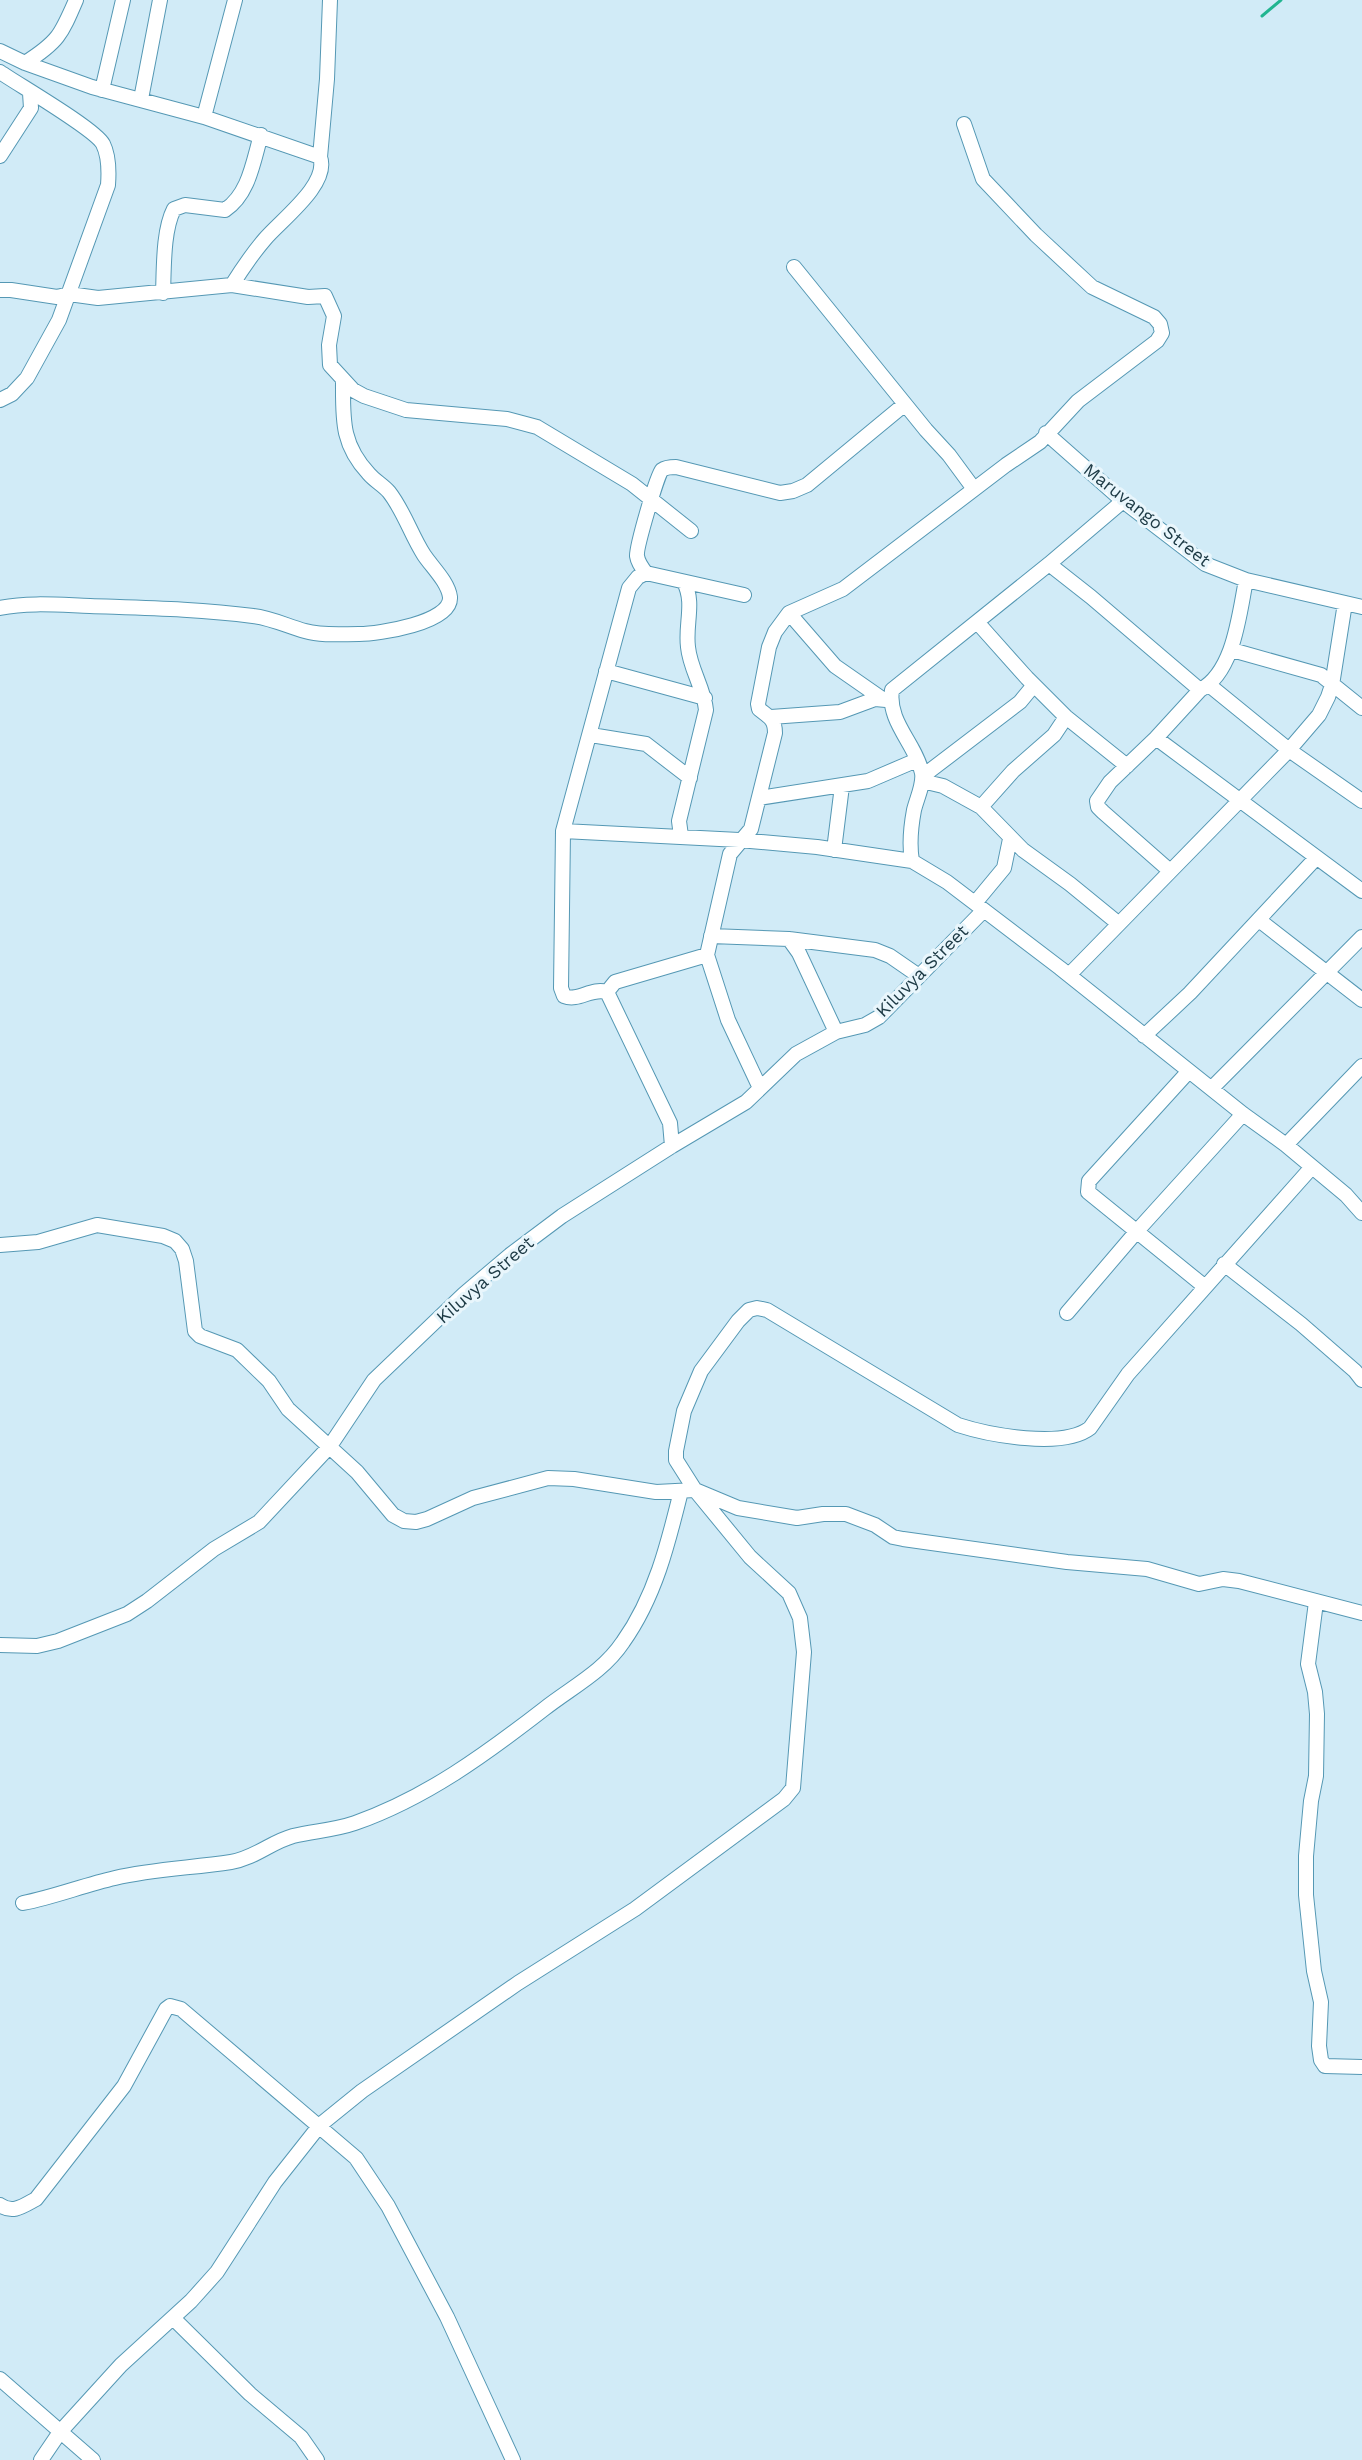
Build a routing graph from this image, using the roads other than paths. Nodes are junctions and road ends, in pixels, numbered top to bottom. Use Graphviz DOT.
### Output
graph roads {
  1 [pos="76,0"];
  2 [pos="123,0"];
  3 [pos="160,0"];
  4 [pos="235,0"];
  5 [pos="330,0"];
  6 [pos="0,51"];
  7 [pos="25,63"];
  8 [pos="0,72"];
  9 [pos="102,90"];
  10 [pos="30,93"];
  11 [pos="141,99"];
  12 [pos="204,117"];
  13 [pos="964,124"];
  14 [pos="261,135"];
  15 [pos="0,156"];
  16 [pos="320,157"];
  17 [pos="794,267"];
  18 [pos="232,285"];
  19 [pos="0,290"];
  20 [pos="163,293"];
  21 [pos="69,294"];
  22 [pos="343,381"];
  23 [pos="0,400"];
  24 [pos="905,404"];
  25 [pos="1046,433"];
  26 [pos="974,489"];
  27 [pos="651,500"];
  28 [pos="1123,501"];
  29 [pos="691,531"];
  30 [pos="1049,564"];
  31 [pos="646,573"];
  32 [pos="1246,580"];
  33 [pos="684,582"];
  34 [pos="744,595"];
  35 [pos="1345,603"];
  36 [pos="1362,607"];
  37 [pos="0,608"];
  38 [pos="789,613"];
  39 [pos="977,622"];
  40 [pos="1232,650"];
  41 [pos="606,671"];
  42 [pos="1034,685"];
  43 [pos="1332,685"];
  44 [pos="1205,688"];
  45 [pos="705,698"];
  46 [pos="886,699"];
  47 [pos="1362,708"];
  48 [pos="771,717"];
  49 [pos="1066,717"];
  50 [pos="591,735"];
  51 [pos="1156,738"];
  52 [pos="1289,750"];
  53 [pos="917,760"];
  54 [pos="1127,766"];
  55 [pos="690,778"];
  56 [pos="922,779"];
  57 [pos="842,786"];
  58 [pos="759,798"];
  59 [pos="1239,801"];
  60 [pos="1362,801"];
  61 [pos="981,807"];
  62 [pos="563,831"];
  63 [pos="681,836"];
  64 [pos="1010,839"];
  65 [pos="739,840"];
  66 [pos="834,850"];
  67 [pos="1316,858"];
  68 [pos="912,861"];
  69 [pos="1170,871"];
  70 [pos="1362,891"];
  71 [pos="979,907"];
  72 [pos="1259,920"];
  73 [pos="1119,924"];
  74 [pos="711,936"];
  75 [pos="1362,937"];
  76 [pos="789,939"];
  77 [pos="707,955"];
  78 [pos="1069,975"];
  79 [pos="1326,975"];
  80 [pos="919,976"];
  81 [pos="607,992"];
  82 [pos="1362,1000"];
  83 [pos="836,1032"];
  84 [pos="1144,1036"];
  85 [pos="1362,1066"];
  86 [pos="1189,1071"];
  87 [pos="1212,1088"];
  88 [pos="760,1089"];
  89 [pos="1243,1114"];
  90 [pos="1286,1145"];
  91 [pos="672,1146"];
  92 [pos="1312,1167"];
  93 [pos="1362,1212"];
  94 [pos="1137,1232"];
  95 [pos="0,1245"];
  96 [pos="1224,1264"];
  97 [pos="1204,1286"];
  98 [pos="1067,1313"];
  99 [pos="1362,1380"];
  100 [pos="306,1425"];
  101 [pos="340,1433"];
  102 [pos="330,1446"];
  103 [pos="688,1490"];
  104 [pos="1316,1602"];
  105 [pos="1362,1613"];
  106 [pos="0,1645"];
  107 [pos="23,1903"];
  108 [pos="1362,2067"];
  109 [pos="320,2125"];
  110 [pos="0,2205"];
  111 [pos="173,2318"];
  112 [pos="0,2379"];
  113 [pos="60,2432"];
  114 [pos="41,2460"];
  115 [pos="93,2460"];
  116 [pos="317,2460"];
  117 [pos="513,2460"];
  1 -- 7 [label="street"];
  2 -- 9 [label="street"];
  3 -- 11 [label="street"];
  4 -- 12 [label="street"];
  5 -- 16 [label="street"];
  6 -- 7 [label="street"];
  7 -- 9 [label="street"];
  8 -- 10 [label="street"];
  9 -- 11 [label="street"];
  10 -- 15 [label="street"];
  10 -- 21 [label="street"];
  11 -- 12 [label="street"];
  12 -- 14 [label="street"];
  13 -- 25 [label="street"];
  14 -- 16 [label="street"];
  14 -- 20 [label="street"];
  16 -- 18 [label="street"];
  17 -- 24 [label="street"];
  18 -- 20 [label="street"];
  18 -- 22 [label="street"];
  19 -- 21 [label="street"];
  20 -- 21 [label="street"];
  21 -- 23 [label="street"];
  22 -- 27 [label="street"];
  22 -- 37 [label="street"];
  24 -- 26 [label="street"];
  24 -- 27 [label="street"];
  25 -- 26 [label="street"];
  25 -- 28 [label="street, Maruvango Street"];
  26 -- 38 [label="street"];
  27 -- 29 [label="street"];
  27 -- 31 [label="street"];
  28 -- 30 [label="street"];
  28 -- 32 [label="street, Maruvango Street"];
  30 -- 39 [label="street"];
  30 -- 44 [label="street"];
  31 -- 33 [label="street"];
  31 -- 41 [label="street"];
  32 -- 35 [label="street, Maruvango Street"];
  32 -- 40 [label="street"];
  33 -- 34 [label="street"];
  33 -- 45 [label="street"];
  35 -- 36 [label="street, Maruvango Street"];
  35 -- 43 [label="street"];
  38 -- 46 [label="street"];
  38 -- 48 [label="street"];
  39 -- 42 [label="street"];
  39 -- 46 [label="street"];
  40 -- 43 [label="street"];
  40 -- 44 [label="street"];
  41 -- 45 [label="street"];
  41 -- 50 [label="street"];
  42 -- 49 [label="street"];
  42 -- 56 [label="street"];
  43 -- 47 [label="street"];
  43 -- 52 [label="street"];
  44 -- 51 [label="street"];
  44 -- 52 [label="street"];
  45 -- 55 [label="street"];
  46 -- 48 [label="street"];
  46 -- 53 [label="street"];
  48 -- 58 [label="street"];
  49 -- 54 [label="street"];
  49 -- 61 [label="street"];
  50 -- 55 [label="street"];
  50 -- 62 [label="street"];
  51 -- 54 [label="street"];
  51 -- 59 [label="street"];
  52 -- 59 [label="street"];
  52 -- 60 [label="street"];
  53 -- 56 [label="street"];
  53 -- 57 [label="street"];
  54 -- 69 [label="street"];
  55 -- 63 [label="street"];
  56 -- 61 [label="street"];
  56 -- 68 [label="street"];
  57 -- 58 [label="street"];
  57 -- 66 [label="street"];
  58 -- 65 [label="street"];
  59 -- 67 [label="street"];
  59 -- 69 [label="street"];
  61 -- 64 [label="street"];
  62 -- 63 [label="street"];
  62 -- 81 [label="street"];
  63 -- 65 [label="street"];
  64 -- 71 [label="street, Kiluvya Street"];
  64 -- 73 [label="street"];
  65 -- 66 [label="street"];
  65 -- 74 [label="street"];
  66 -- 68 [label="street"];
  67 -- 70 [label="street"];
  67 -- 72 [label="street"];
  68 -- 71 [label="street"];
  69 -- 73 [label="street"];
  71 -- 78 [label="street"];
  71 -- 80 [label="street, Kiluvya Street"];
  72 -- 79 [label="street"];
  72 -- 84 [label="street"];
  73 -- 78 [label="street"];
  74 -- 76 [label="street"];
  74 -- 77 [label="street"];
  75 -- 79 [label="street"];
  76 -- 80 [label="street"];
  76 -- 83 [label="street"];
  77 -- 81 [label="street"];
  77 -- 88 [label="street"];
  78 -- 84 [label="street"];
  79 -- 82 [label="street"];
  79 -- 87 [label="street"];
  80 -- 83 [label="street, Kiluvya Street"];
  81 -- 91 [label="street"];
  83 -- 88 [label="street, Kiluvya Street"];
  84 -- 86 [label="street"];
  85 -- 90 [label="street"];
  86 -- 87 [label="street"];
  86 -- 94 [label="street"];
  87 -- 89 [label="street"];
  88 -- 91 [label="street, Kiluvya Street"];
  89 -- 90 [label="street"];
  89 -- 94 [label="street"];
  90 -- 92 [label="street"];
  91 -- 101 [label="street, Kiluvya Street"];
  92 -- 93 [label="street"];
  92 -- 96 [label="street"];
  94 -- 97 [label="street"];
  94 -- 98 [label="street"];
  95 -- 100 [label="street"];
  96 -- 97 [label="street"];
  96 -- 99 [label="street"];
  97 -- 103 [label="street"];
  100 -- 101 [label="street"];
  100 -- 102 [label="street"];
  101 -- 102 [label="street, Kiluvya Street"];
  102 -- 103 [label="street"];
  102 -- 106 [label="street, Kiluvya Street"];
  103 -- 104 [label="street"];
  103 -- 107 [label="street"];
  103 -- 109 [label="street"];
  104 -- 105 [label="street"];
  104 -- 108 [label="street"];
  109 -- 110 [label="street"];
  109 -- 111 [label="street"];
  109 -- 117 [label="street"];
  111 -- 113 [label="street"];
  111 -- 116 [label="street"];
  112 -- 113 [label="street"];
  113 -- 114 [label="street"];
  113 -- 115 [label="street"];
}
